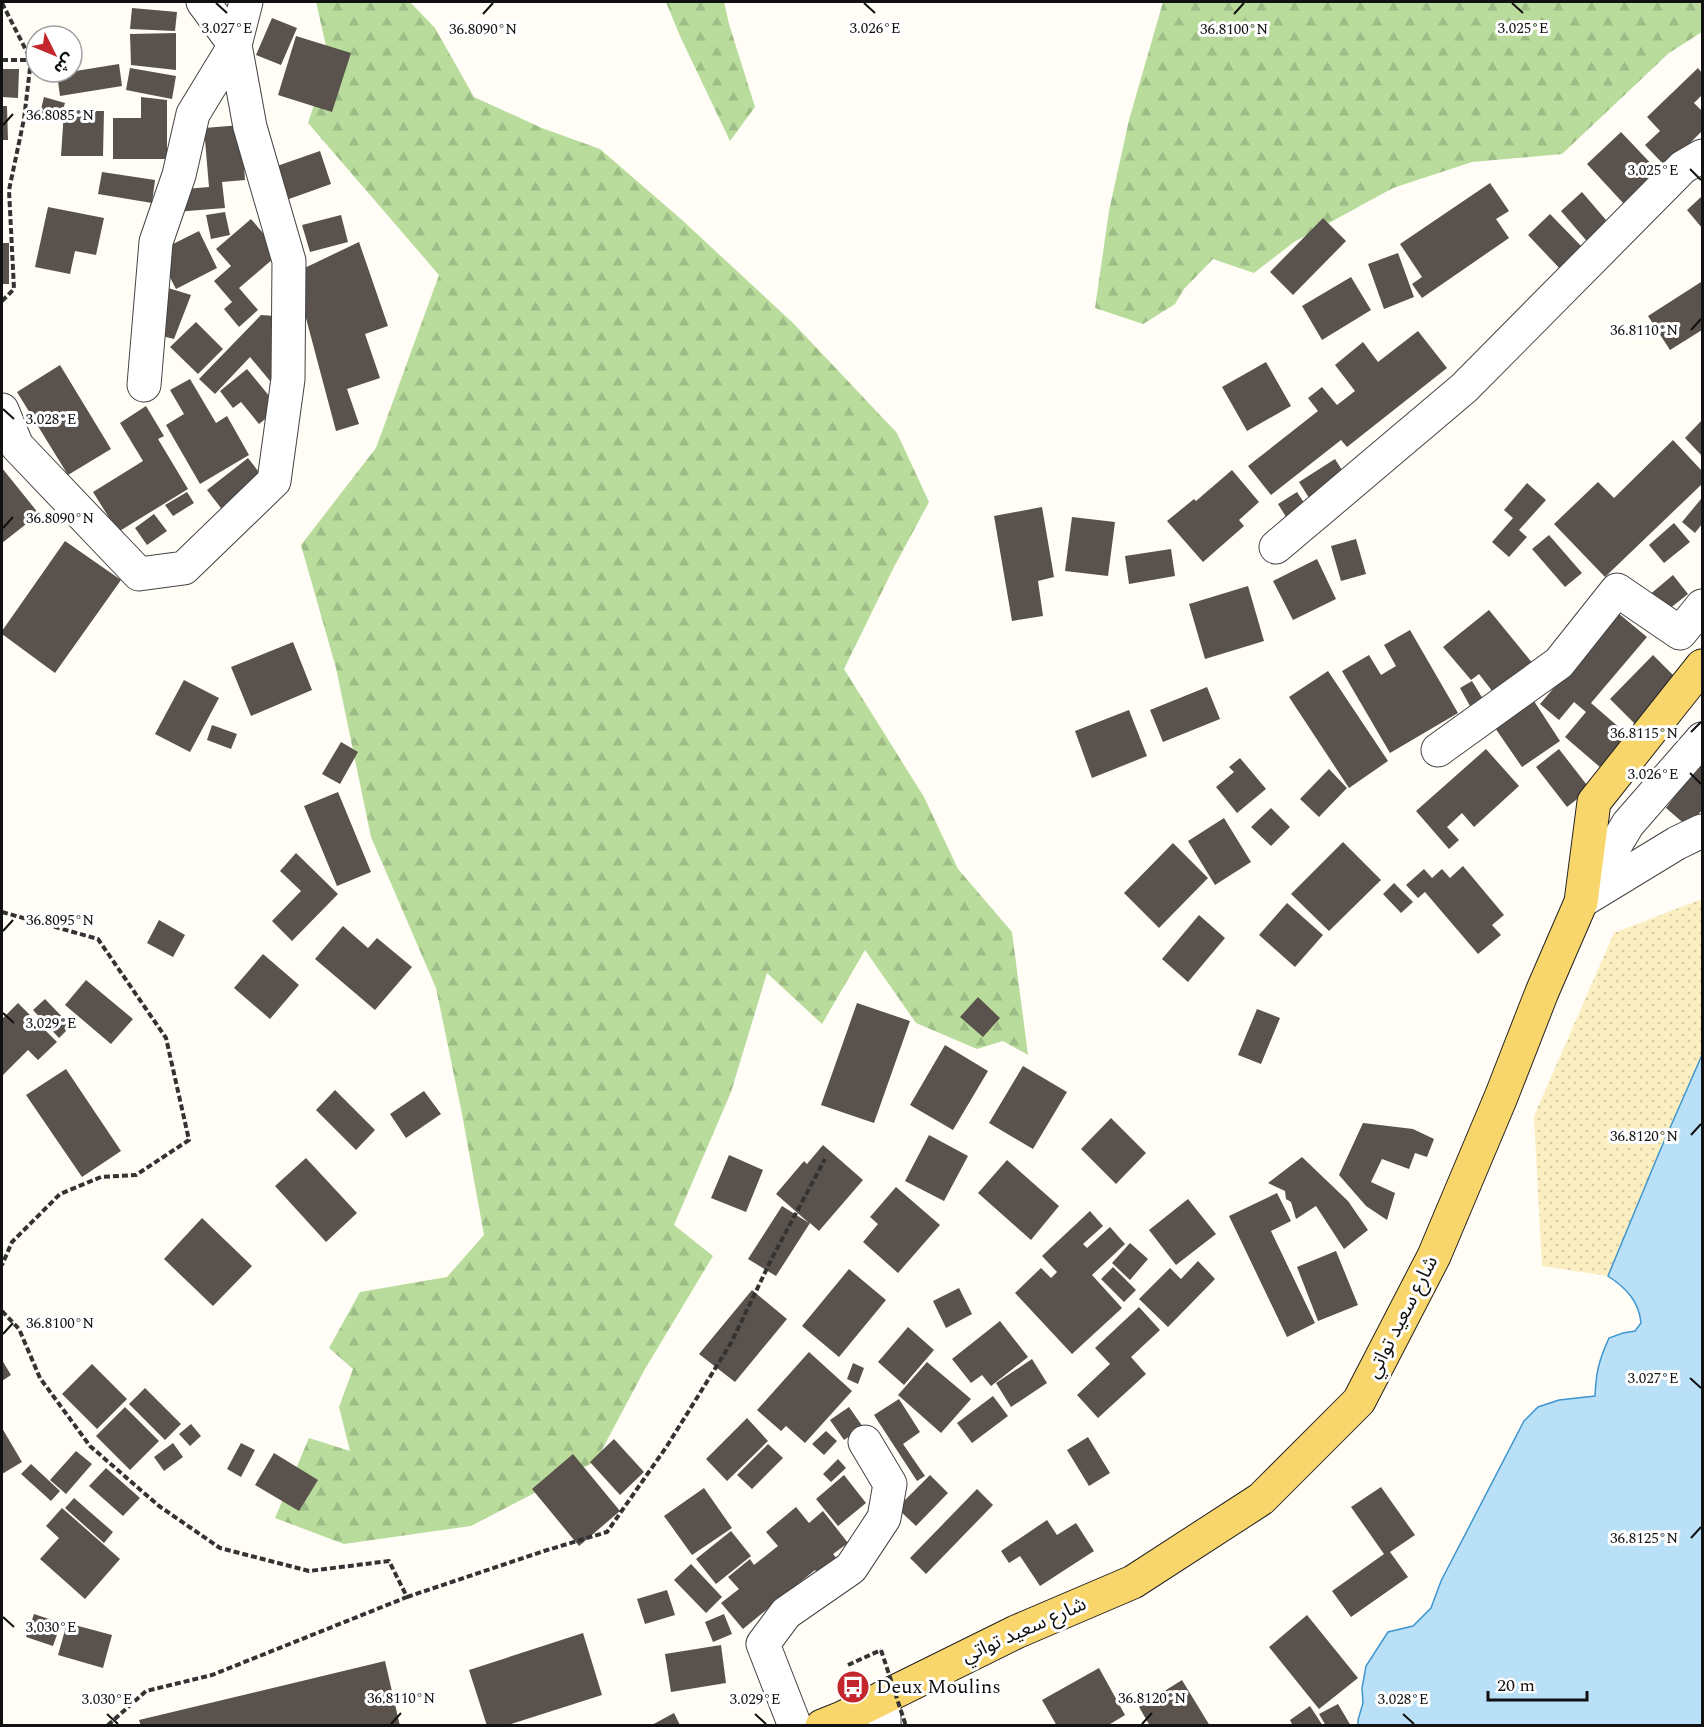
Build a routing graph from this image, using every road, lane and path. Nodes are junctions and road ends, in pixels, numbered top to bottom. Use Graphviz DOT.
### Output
graph roads {
  1 [pos="203,2"];
  2 [pos="246,2"];
  3 [pos="2,3"];
  4 [pos="236,45"];
  5 [pos="24,46"];
  6 [pos="2,60"];
  7 [pos="24,60"];
  8 [pos="28,84"];
  9 [pos="1702,156"];
  10 [pos="2,301"];
  11 [pos="144,385"];
  12 [pos="2,410"];
  13 [pos="1276,547"];
  14 [pos="1702,606"];
  15 [pos="1702,666"];
  16 [pos="1702,739"];
  17 [pos="1438,750"];
  18 [pos="1702,831"];
  19 [pos="1581,902"];
  20 [pos="2,912"];
  21 [pos="825,1158"];
  22 [pos="2,1265"];
  23 [pos="2,1311"];
  24 [pos="865,1442"];
  25 [pos="407,1597"];
  26 [pos="848,1665"];
  27 [pos="884,1711"];
  28 [pos="107,1725"];
  29 [pos="795,1725"];
  30 [pos="822,1725"];
  31 [pos="906,1725"];
  1 -- 4 [label="street"];
  2 -- 4 [label="street"];
  3 -- 5 [label="path"];
  4 -- 11 [label="street"];
  4 -- 12 [label="street"];
  6 -- 7 [label="path"];
  8 -- 10 [label="path"];
  9 -- 13 [label="street"];
  14 -- 17 [label="street"];
  15 -- 19 [label="main road, شارع سعيد تواتي"];
  16 -- 19 [label="street"];
  18 -- 19 [label="street"];
  19 -- 27 [label="main road, شارع سعيد تواتي"];
  20 -- 22 [label="path"];
  21 -- 25 [label="path"];
  23 -- 25 [label="path"];
  24 -- 29 [label="street"];
  25 -- 28 [label="path"];
  26 -- 31 [label="path, bridge"];
  27 -- 30 [label="main road, شارع سعيد تواتي"];
}
